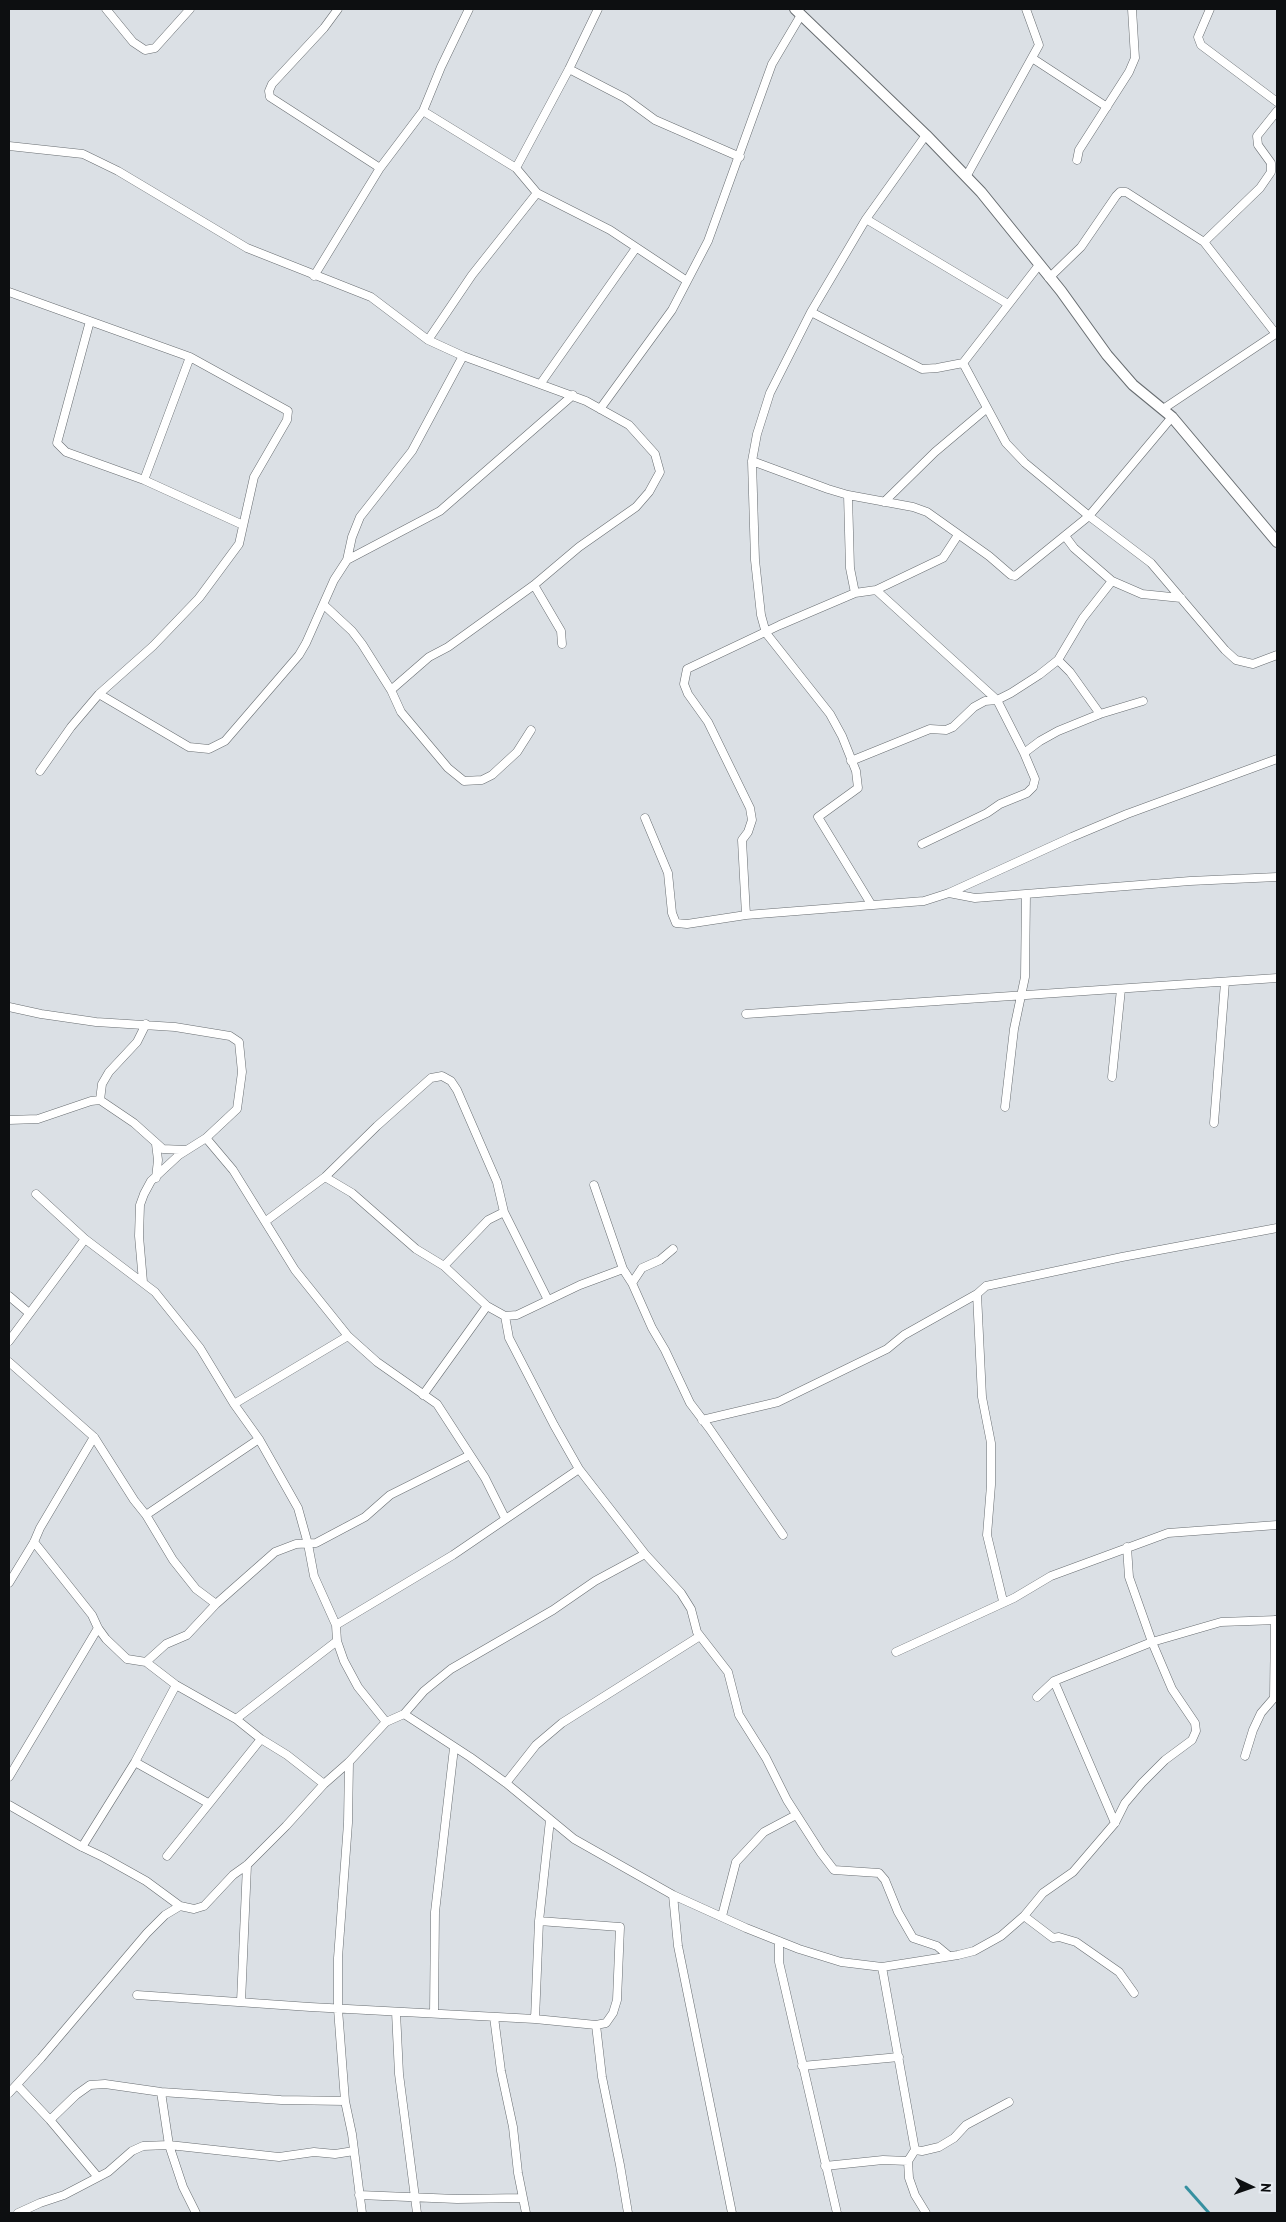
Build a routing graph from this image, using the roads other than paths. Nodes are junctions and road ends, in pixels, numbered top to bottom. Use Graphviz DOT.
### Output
graph roads {
  1 [pos="106,9"];
  2 [pos="190,9"];
  3 [pos="338,9"];
  4 [pos="469,9"];
  5 [pos="598,9"];
  6 [pos="1026,9"];
  7 [pos="1132,9"];
  8 [pos="1210,9"];
  9 [pos="798,12"];
  10 [pos="1032,58"];
  11 [pos="569,69"];
  12 [pos="1277,102"];
  13 [pos="1107,107"];
  14 [pos="1277,110"];
  15 [pos="423,111"];
  16 [pos="926,135"];
  17 [pos="9,146"];
  18 [pos="740,157"];
  19 [pos="1077,160"];
  20 [pos="380,168"];
  21 [pos="516,168"];
  22 [pos="966,176"];
  23 [pos="537,193"];
  24 [pos="866,220"];
  25 [pos="1204,242"];
  26 [pos="636,248"];
  27 [pos="1039,265"];
  28 [pos="314,276"];
  29 [pos="1049,278"];
  30 [pos="688,281"];
  31 [pos="9,292"];
  32 [pos="1008,304"];
  33 [pos="811,312"];
  34 [pos="90,321"];
  35 [pos="1277,334"];
  36 [pos="428,340"];
  37 [pos="463,356"];
  38 [pos="190,357"];
  39 [pos="963,363"];
  40 [pos="541,383"];
  41 [pos="573,395"];
  42 [pos="600,409"];
  43 [pos="986,409"];
  44 [pos="1163,409"];
  45 [pos="1172,417"];
  46 [pos="752,461"];
  47 [pos="144,480"];
  48 [pos="848,495"];
  49 [pos="884,502"];
  50 [pos="1089,516"];
  51 [pos="243,525"];
  52 [pos="958,535"];
  53 [pos="1065,536"];
  54 [pos="1277,542"];
  55 [pos="348,560"];
  56 [pos="1112,582"];
  57 [pos="534,585"];
  58 [pos="876,590"];
  59 [pos="855,593"];
  60 [pos="1182,598"];
  61 [pos="324,605"];
  62 [pos="766,633"];
  63 [pos="562,644"];
  64 [pos="1277,655"];
  65 [pos="1058,660"];
  66 [pos="391,690"];
  67 [pos="99,694"];
  68 [pos="997,700"];
  69 [pos="1143,701"];
  70 [pos="1100,714"];
  71 [pos="531,730"];
  72 [pos="1024,753"];
  73 [pos="1277,759"];
  74 [pos="851,761"];
  75 [pos="40,772"];
  76 [pos="644,818"];
  77 [pos="922,844"];
  78 [pos="1277,877"];
  79 [pos="949,893"];
  80 [pos="1026,894"];
  81 [pos="871,904"];
  82 [pos="746,915"];
  83 [pos="1277,978"];
  84 [pos="1225,982"];
  85 [pos="1121,989"];
  86 [pos="1022,996"];
  87 [pos="9,1007"];
  88 [pos="746,1014"];
  89 [pos="146,1024"];
  90 [pos="1112,1076"];
  91 [pos="100,1100"];
  92 [pos="1005,1107"];
  93 [pos="9,1120"];
  94 [pos="1214,1122"];
  95 [pos="206,1138"];
  96 [pos="156,1144"];
  97 [pos="185,1150"];
  98 [pos="325,1176"];
  99 [pos="156,1178"];
  100 [pos="594,1186"];
  101 [pos="36,1194"];
  102 [pos="504,1212"];
  103 [pos="266,1221"];
  104 [pos="1277,1228"];
  105 [pos="85,1239"];
  106 [pos="673,1249"];
  107 [pos="444,1266"];
  108 [pos="623,1270"];
  109 [pos="143,1282"];
  110 [pos="632,1283"];
  111 [pos="977,1294"];
  112 [pos="9,1296"];
  113 [pos="548,1300"];
  114 [pos="487,1306"];
  115 [pos="29,1313"];
  116 [pos="505,1316"];
  117 [pos="348,1336"];
  118 [pos="9,1341"];
  119 [pos="9,1362"];
  120 [pos="423,1395"];
  121 [pos="234,1404"];
  122 [pos="702,1420"];
  123 [pos="94,1436"];
  124 [pos="259,1439"];
  125 [pos="470,1455"];
  126 [pos="579,1469"];
  127 [pos="146,1515"];
  128 [pos="505,1518"];
  129 [pos="1277,1525"];
  130 [pos="783,1535"];
  131 [pos="34,1542"];
  132 [pos="308,1544"];
  133 [pos="1127,1547"];
  134 [pos="645,1554"];
  135 [pos="9,1583"];
  136 [pos="1003,1601"];
  137 [pos="216,1604"];
  138 [pos="1276,1620"];
  139 [pos="336,1625"];
  140 [pos="98,1628"];
  141 [pos="700,1636"];
  142 [pos="337,1641"];
  143 [pos="1152,1642"];
  144 [pos="896,1652"];
  145 [pos="146,1662"];
  146 [pos="1275,1679"];
  147 [pos="1054,1681"];
  148 [pos="176,1685"];
  149 [pos="1037,1696"];
  150 [pos="404,1714"];
  151 [pos="236,1719"];
  152 [pos="386,1722"];
  153 [pos="262,1739"];
  154 [pos="454,1748"];
  155 [pos="1245,1756"];
  156 [pos="135,1762"];
  157 [pos="349,1762"];
  158 [pos="9,1777"];
  159 [pos="506,1783"];
  160 [pos="324,1784"];
  161 [pos="208,1804"];
  162 [pos="9,1805"];
  163 [pos="796,1815"];
  164 [pos="550,1820"];
  165 [pos="1114,1823"];
  166 [pos="82,1847"];
  167 [pos="167,1856"];
  168 [pos="247,1865"];
  169 [pos="673,1895"];
  170 [pos="180,1906"];
  171 [pos="722,1916"];
  172 [pos="1024,1916"];
  173 [pos="539,1921"];
  174 [pos="779,1941"];
  175 [pos="949,1956"];
  176 [pos="882,1966"];
  177 [pos="1134,1993"];
  178 [pos="137,1995"];
  179 [pos="241,2002"];
  180 [pos="338,2008"];
  181 [pos="396,2012"];
  182 [pos="434,2013"];
  183 [pos="494,2017"];
  184 [pos="535,2018"];
  185 [pos="596,2025"];
  186 [pos="899,2057"];
  187 [pos="802,2066"];
  188 [pos="17,2085"];
  189 [pos="161,2092"];
  190 [pos="9,2093"];
  191 [pos="345,2101"];
  192 [pos="1009,2102"];
  193 [pos="50,2120"];
  194 [pos="168,2144"];
  195 [pos="915,2150"];
  196 [pos="354,2151"];
  197 [pos="908,2160"];
  198 [pos="825,2166"];
  199 [pos="98,2176"];
  200 [pos="359,2194"];
  201 [pos="415,2197"];
  202 [pos="523,2198"];
  203 [pos="18,2213"];
  204 [pos="196,2213"];
  205 [pos="362,2213"];
  206 [pos="417,2213"];
  207 [pos="526,2213"];
  208 [pos="628,2213"];
  209 [pos="732,2213"];
  210 [pos="838,2213"];
  211 [pos="926,2213"];
  1 -- 2 [label="street"];
  3 -- 20 [label="street"];
  4 -- 15 [label="street"];
  5 -- 11 [label="street"];
  6 -- 10 [label="street"];
  7 -- 13 [label="street"];
  8 -- 12 [label="street"];
  9 -- 16 [label="street"];
  9 -- 18 [label="street"];
  10 -- 13 [label="street"];
  10 -- 22 [label="street"];
  11 -- 18 [label="street"];
  11 -- 21 [label="street"];
  13 -- 19 [label="street"];
  14 -- 25 [label="street"];
  15 -- 20 [label="street"];
  15 -- 21 [label="street"];
  16 -- 22 [label="street"];
  16 -- 24 [label="street"];
  17 -- 28 [label="street"];
  18 -- 30 [label="street"];
  20 -- 28 [label="street"];
  21 -- 23 [label="street"];
  22 -- 27 [label="street"];
  23 -- 26 [label="street"];
  23 -- 36 [label="street"];
  24 -- 32 [label="street"];
  24 -- 33 [label="street"];
  25 -- 29 [label="street"];
  25 -- 35 [label="street"];
  26 -- 30 [label="street"];
  26 -- 40 [label="street"];
  27 -- 29 [label="street"];
  27 -- 32 [label="street"];
  28 -- 36 [label="street"];
  29 -- 44 [label="street"];
  30 -- 42 [label="street"];
  31 -- 34 [label="street"];
  32 -- 39 [label="street"];
  33 -- 39 [label="street"];
  33 -- 46 [label="street"];
  34 -- 38 [label="street"];
  34 -- 47 [label="street"];
  35 -- 44 [label="street"];
  36 -- 37 [label="street"];
  37 -- 40 [label="street"];
  37 -- 55 [label="street"];
  38 -- 47 [label="street"];
  38 -- 51 [label="street"];
  39 -- 43 [label="street"];
  40 -- 41 [label="street"];
  41 -- 42 [label="street"];
  41 -- 55 [label="street"];
  42 -- 57 [label="street"];
  43 -- 49 [label="street"];
  43 -- 50 [label="street"];
  44 -- 45 [label="street"];
  45 -- 50 [label="street"];
  45 -- 54 [label="street"];
  46 -- 48 [label="street"];
  46 -- 62 [label="street"];
  47 -- 51 [label="street"];
  48 -- 49 [label="street"];
  48 -- 59 [label="street"];
  49 -- 52 [label="street"];
  50 -- 53 [label="street"];
  50 -- 60 [label="street"];
  51 -- 67 [label="street"];
  52 -- 53 [label="street"];
  52 -- 58 [label="street"];
  53 -- 56 [label="street"];
  55 -- 61 [label="street"];
  56 -- 60 [label="street"];
  56 -- 65 [label="street"];
  57 -- 63 [label="street"];
  57 -- 66 [label="street"];
  58 -- 59 [label="street"];
  58 -- 68 [label="street"];
  59 -- 62 [label="street"];
  60 -- 64 [label="street"];
  61 -- 66 [label="street"];
  61 -- 67 [label="street"];
  62 -- 74 [label="street"];
  62 -- 82 [label="street"];
  65 -- 68 [label="street"];
  65 -- 70 [label="street"];
  66 -- 71 [label="street"];
  67 -- 75 [label="street"];
  68 -- 72 [label="street"];
  68 -- 74 [label="street"];
  69 -- 70 [label="street"];
  70 -- 72 [label="street"];
  72 -- 77 [label="street"];
  73 -- 79 [label="street"];
  74 -- 81 [label="street"];
  76 -- 82 [label="street"];
  78 -- 80 [label="street"];
  79 -- 80 [label="street"];
  79 -- 81 [label="street"];
  80 -- 86 [label="street"];
  81 -- 82 [label="street"];
  83 -- 84 [label="street"];
  84 -- 85 [label="street"];
  84 -- 94 [label="street"];
  85 -- 86 [label="street"];
  85 -- 90 [label="street"];
  86 -- 88 [label="street"];
  86 -- 92 [label="street"];
  87 -- 89 [label="street"];
  89 -- 91 [label="street"];
  89 -- 95 [label="street"];
  91 -- 93 [label="street"];
  91 -- 96 [label="street"];
  95 -- 97 [label="street"];
  95 -- 103 [label="street"];
  96 -- 97 [label="street"];
  96 -- 99 [label="street"];
  97 -- 99 [label="street"];
  98 -- 102 [label="street"];
  98 -- 103 [label="street"];
  98 -- 107 [label="street"];
  99 -- 109 [label="street"];
  100 -- 108 [label="street"];
  101 -- 105 [label="street"];
  102 -- 107 [label="street"];
  102 -- 113 [label="street"];
  103 -- 117 [label="street"];
  104 -- 111 [label="street"];
  105 -- 109 [label="street"];
  105 -- 115 [label="street"];
  106 -- 110 [label="street"];
  107 -- 114 [label="street"];
  108 -- 110 [label="street"];
  108 -- 113 [label="street"];
  109 -- 121 [label="street"];
  110 -- 122 [label="street"];
  111 -- 122 [label="street"];
  111 -- 136 [label="street"];
  112 -- 115 [label="street"];
  113 -- 116 [label="street"];
  114 -- 116 [label="street"];
  114 -- 120 [label="street"];
  115 -- 118 [label="street"];
  116 -- 126 [label="street"];
  117 -- 120 [label="street"];
  117 -- 121 [label="street"];
  119 -- 123 [label="street"];
  120 -- 125 [label="street"];
  121 -- 124 [label="street"];
  122 -- 130 [label="street"];
  123 -- 127 [label="street"];
  123 -- 131 [label="street"];
  124 -- 127 [label="street"];
  124 -- 132 [label="street"];
  125 -- 128 [label="street"];
  125 -- 132 [label="street"];
  126 -- 128 [label="street"];
  126 -- 134 [label="street"];
  127 -- 137 [label="street"];
  128 -- 139 [label="street"];
  129 -- 133 [label="street"];
  131 -- 135 [label="street"];
  131 -- 140 [label="street"];
  132 -- 137 [label="street"];
  132 -- 139 [label="street"];
  133 -- 136 [label="street"];
  133 -- 143 [label="street"];
  134 -- 141 [label="street"];
  134 -- 150 [label="street"];
  136 -- 144 [label="street"];
  137 -- 145 [label="street"];
  138 -- 143 [label="street"];
  138 -- 146 [label="street"];
  139 -- 142 [label="street"];
  140 -- 145 [label="street"];
  140 -- 158 [label="street"];
  141 -- 159 [label="street"];
  141 -- 163 [label="street"];
  142 -- 151 [label="street"];
  142 -- 152 [label="street"];
  143 -- 147 [label="street"];
  143 -- 165 [label="street"];
  145 -- 148 [label="street"];
  146 -- 155 [label="street"];
  147 -- 149 [label="street"];
  147 -- 165 [label="street"];
  148 -- 151 [label="street"];
  148 -- 156 [label="street"];
  150 -- 152 [label="street"];
  150 -- 154 [label="street"];
  151 -- 153 [label="street"];
  152 -- 157 [label="street"];
  153 -- 160 [label="street"];
  153 -- 161 [label="street"];
  154 -- 159 [label="street"];
  154 -- 182 [label="street"];
  156 -- 161 [label="street"];
  156 -- 166 [label="street"];
  157 -- 160 [label="street"];
  157 -- 180 [label="street"];
  159 -- 164 [label="street"];
  160 -- 168 [label="street"];
  161 -- 167 [label="street"];
  162 -- 166 [label="street"];
  163 -- 171 [label="street"];
  163 -- 175 [label="street"];
  164 -- 169 [label="street"];
  164 -- 173 [label="street"];
  165 -- 172 [label="street"];
  166 -- 170 [label="street"];
  168 -- 170 [label="street"];
  168 -- 179 [label="street"];
  169 -- 171 [label="street"];
  169 -- 209 [label="street"];
  170 -- 188 [label="street"];
  171 -- 174 [label="street"];
  172 -- 175 [label="street"];
  172 -- 177 [label="street"];
  173 -- 184 [label="street"];
  173 -- 185 [label="street"];
  174 -- 176 [label="street"];
  174 -- 187 [label="street"];
  175 -- 176 [label="street"];
  176 -- 186 [label="street"];
  178 -- 179 [label="street"];
  179 -- 180 [label="street"];
  180 -- 181 [label="street"];
  180 -- 191 [label="street"];
  181 -- 182 [label="street"];
  181 -- 201 [label="street"];
  182 -- 183 [label="street"];
  183 -- 184 [label="street"];
  183 -- 202 [label="street"];
  184 -- 185 [label="street"];
  185 -- 208 [label="street"];
  186 -- 187 [label="street"];
  186 -- 195 [label="street"];
  187 -- 198 [label="street"];
  188 -- 190 [label="street"];
  188 -- 193 [label="street"];
  189 -- 191 [label="street"];
  189 -- 193 [label="street"];
  189 -- 194 [label="street"];
  191 -- 196 [label="street"];
  192 -- 195 [label="street"];
  193 -- 199 [label="street"];
  194 -- 196 [label="street"];
  194 -- 199 [label="street"];
  194 -- 204 [label="street"];
  195 -- 197 [label="street"];
  196 -- 200 [label="street"];
  197 -- 198 [label="street"];
  197 -- 211 [label="street"];
  198 -- 210 [label="street"];
  199 -- 203 [label="street"];
  200 -- 201 [label="street"];
  200 -- 205 [label="street"];
  201 -- 202 [label="street"];
  201 -- 206 [label="street"];
  202 -- 207 [label="street"];
}
